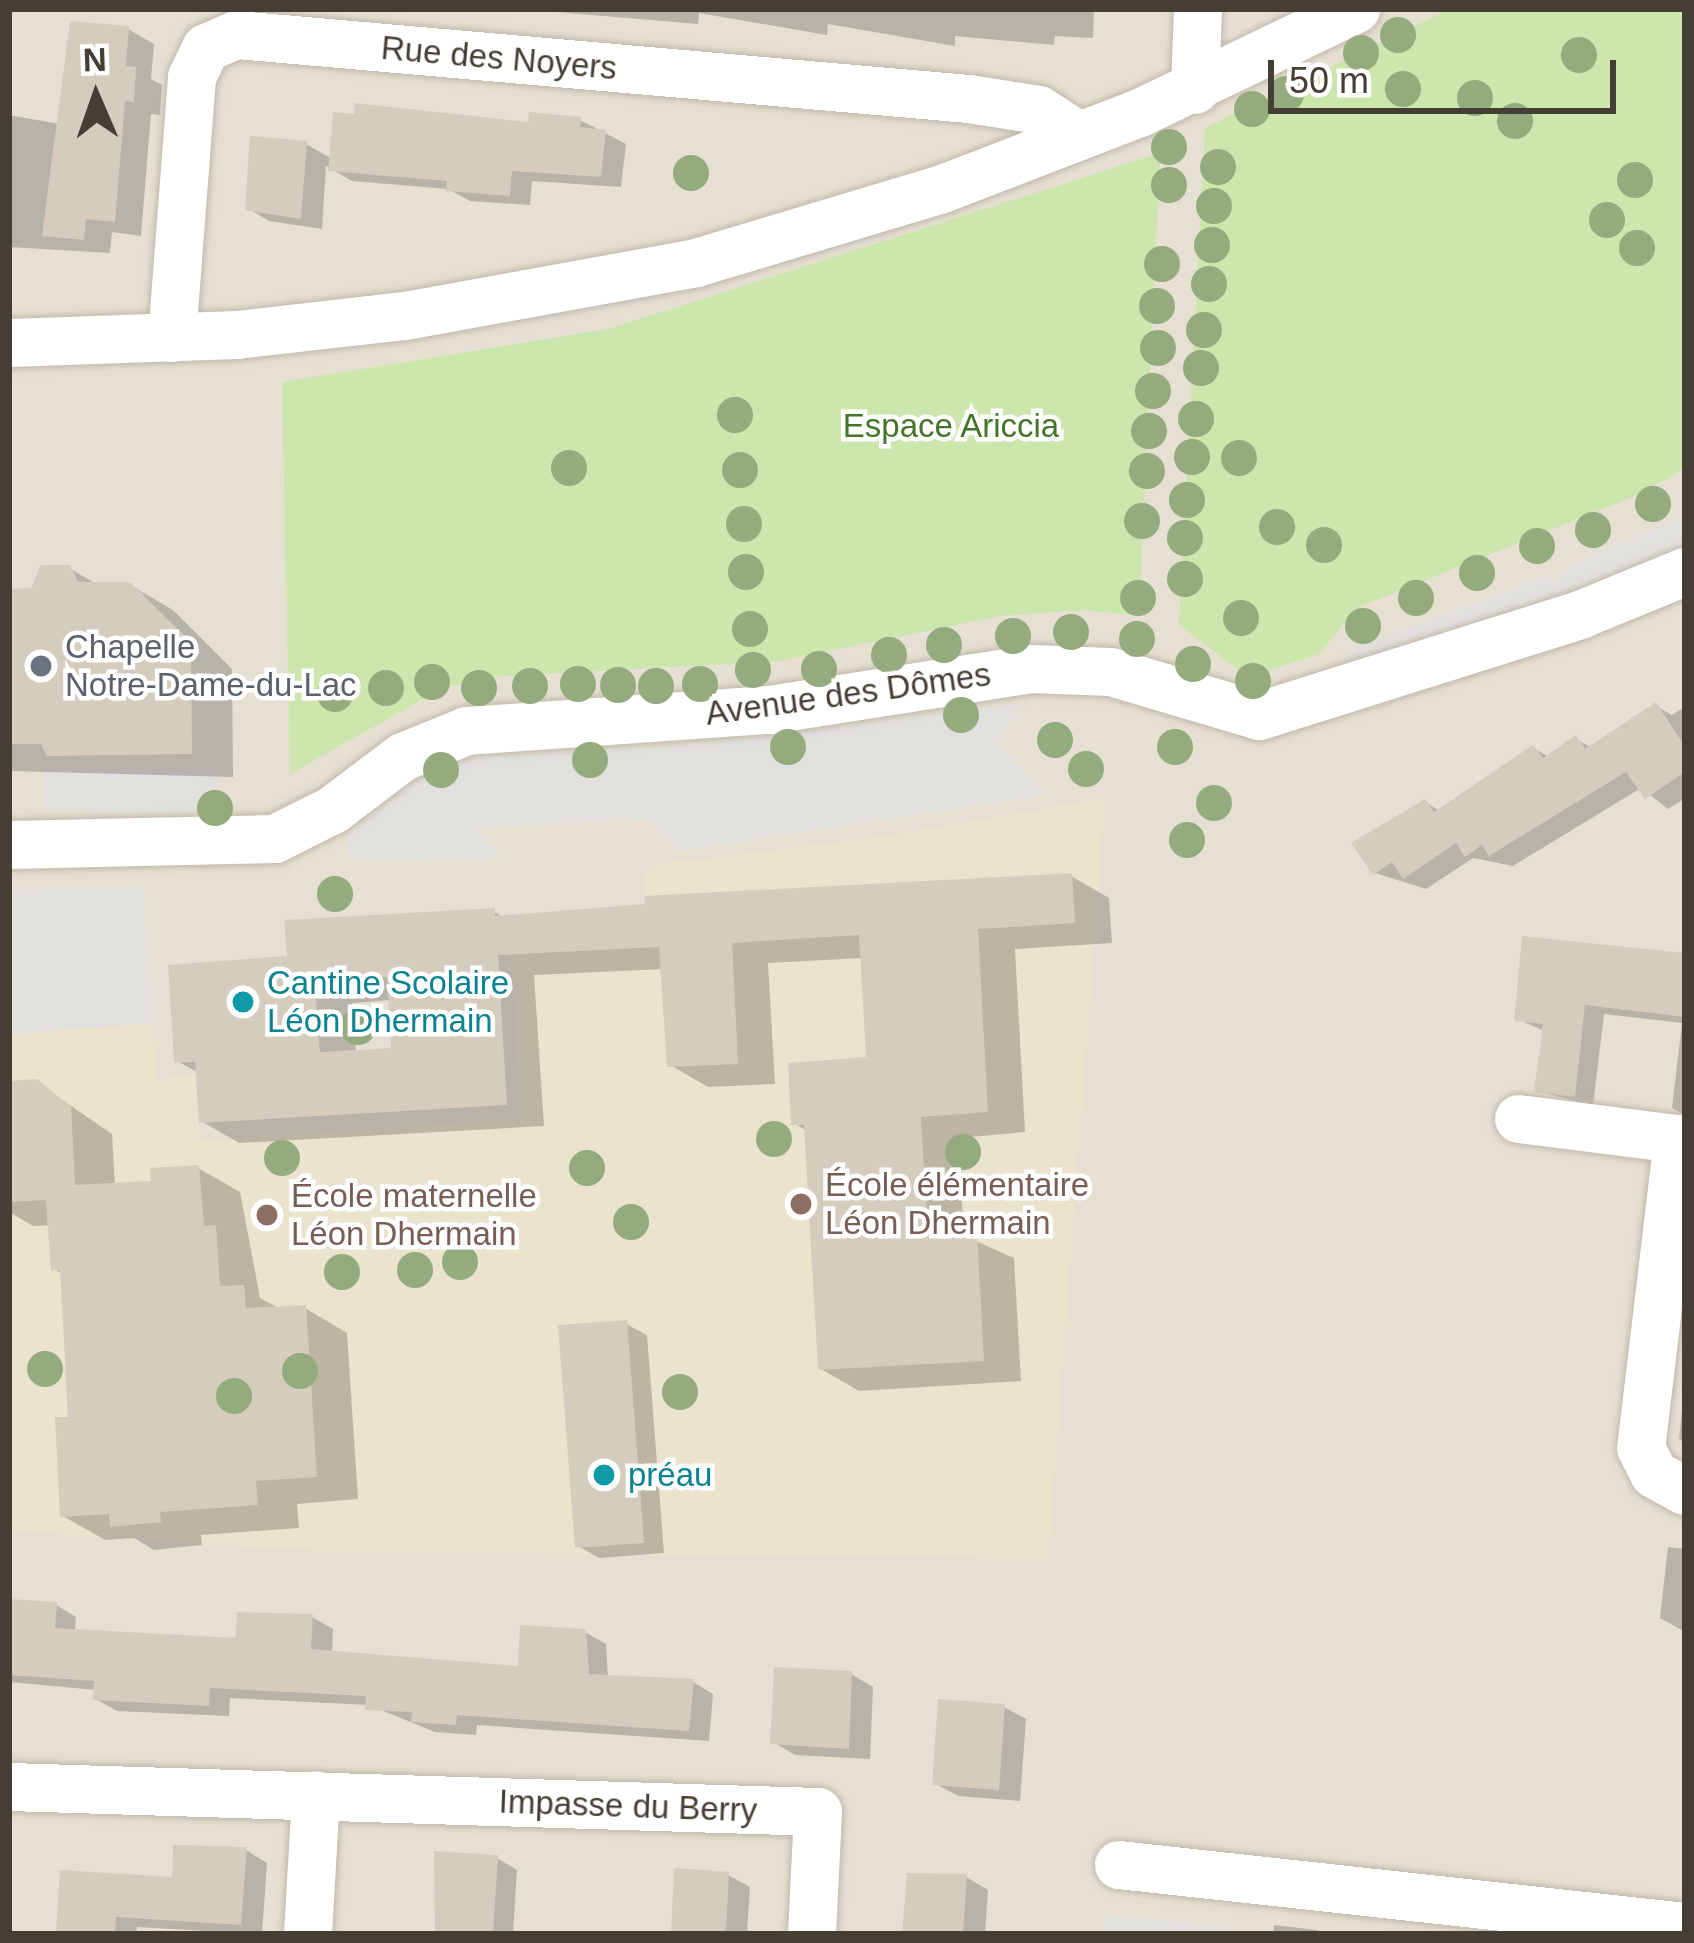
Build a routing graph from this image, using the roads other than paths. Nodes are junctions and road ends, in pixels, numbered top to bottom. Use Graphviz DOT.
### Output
graph roads {
  1 [pos="1198,9"];
  2 [pos="1357,9"];
  3 [pos="1196,90"];
  4 [pos="1079,136"];
  5 [pos="172,338"];
  6 [pos="9,343"];
  7 [pos="1685,572"];
  8 [pos="9,844"];
  9 [pos="1519,1119"];
  10 [pos="1682,1139"];
  11 [pos="1685,1491"];
  12 [pos="9,1787"];
  13 [pos="316,1795"];
  14 [pos="1119,1865"];
  15 [pos="1685,1927"];
  16 [pos="308,1934"];
  17 [pos="812,1934"];
  1 -- 3 [label="street"];
  2 -- 3 [label="street"];
  3 -- 4 [label="street"];
  4 -- 5 [label="street"];
  4 -- 5 [label="street, Rue des Noyers"];
  5 -- 6 [label="street"];
  7 -- 8 [label="street, Avenue des Dômes"];
  9 -- 10 [label="street"];
  10 -- 11 [label="street"];
  12 -- 13 [label="street, Impasse du Berry"];
  13 -- 16 [label="street"];
  13 -- 17 [label="street, Impasse du Berry"];
  14 -- 15 [label="street"];
}
